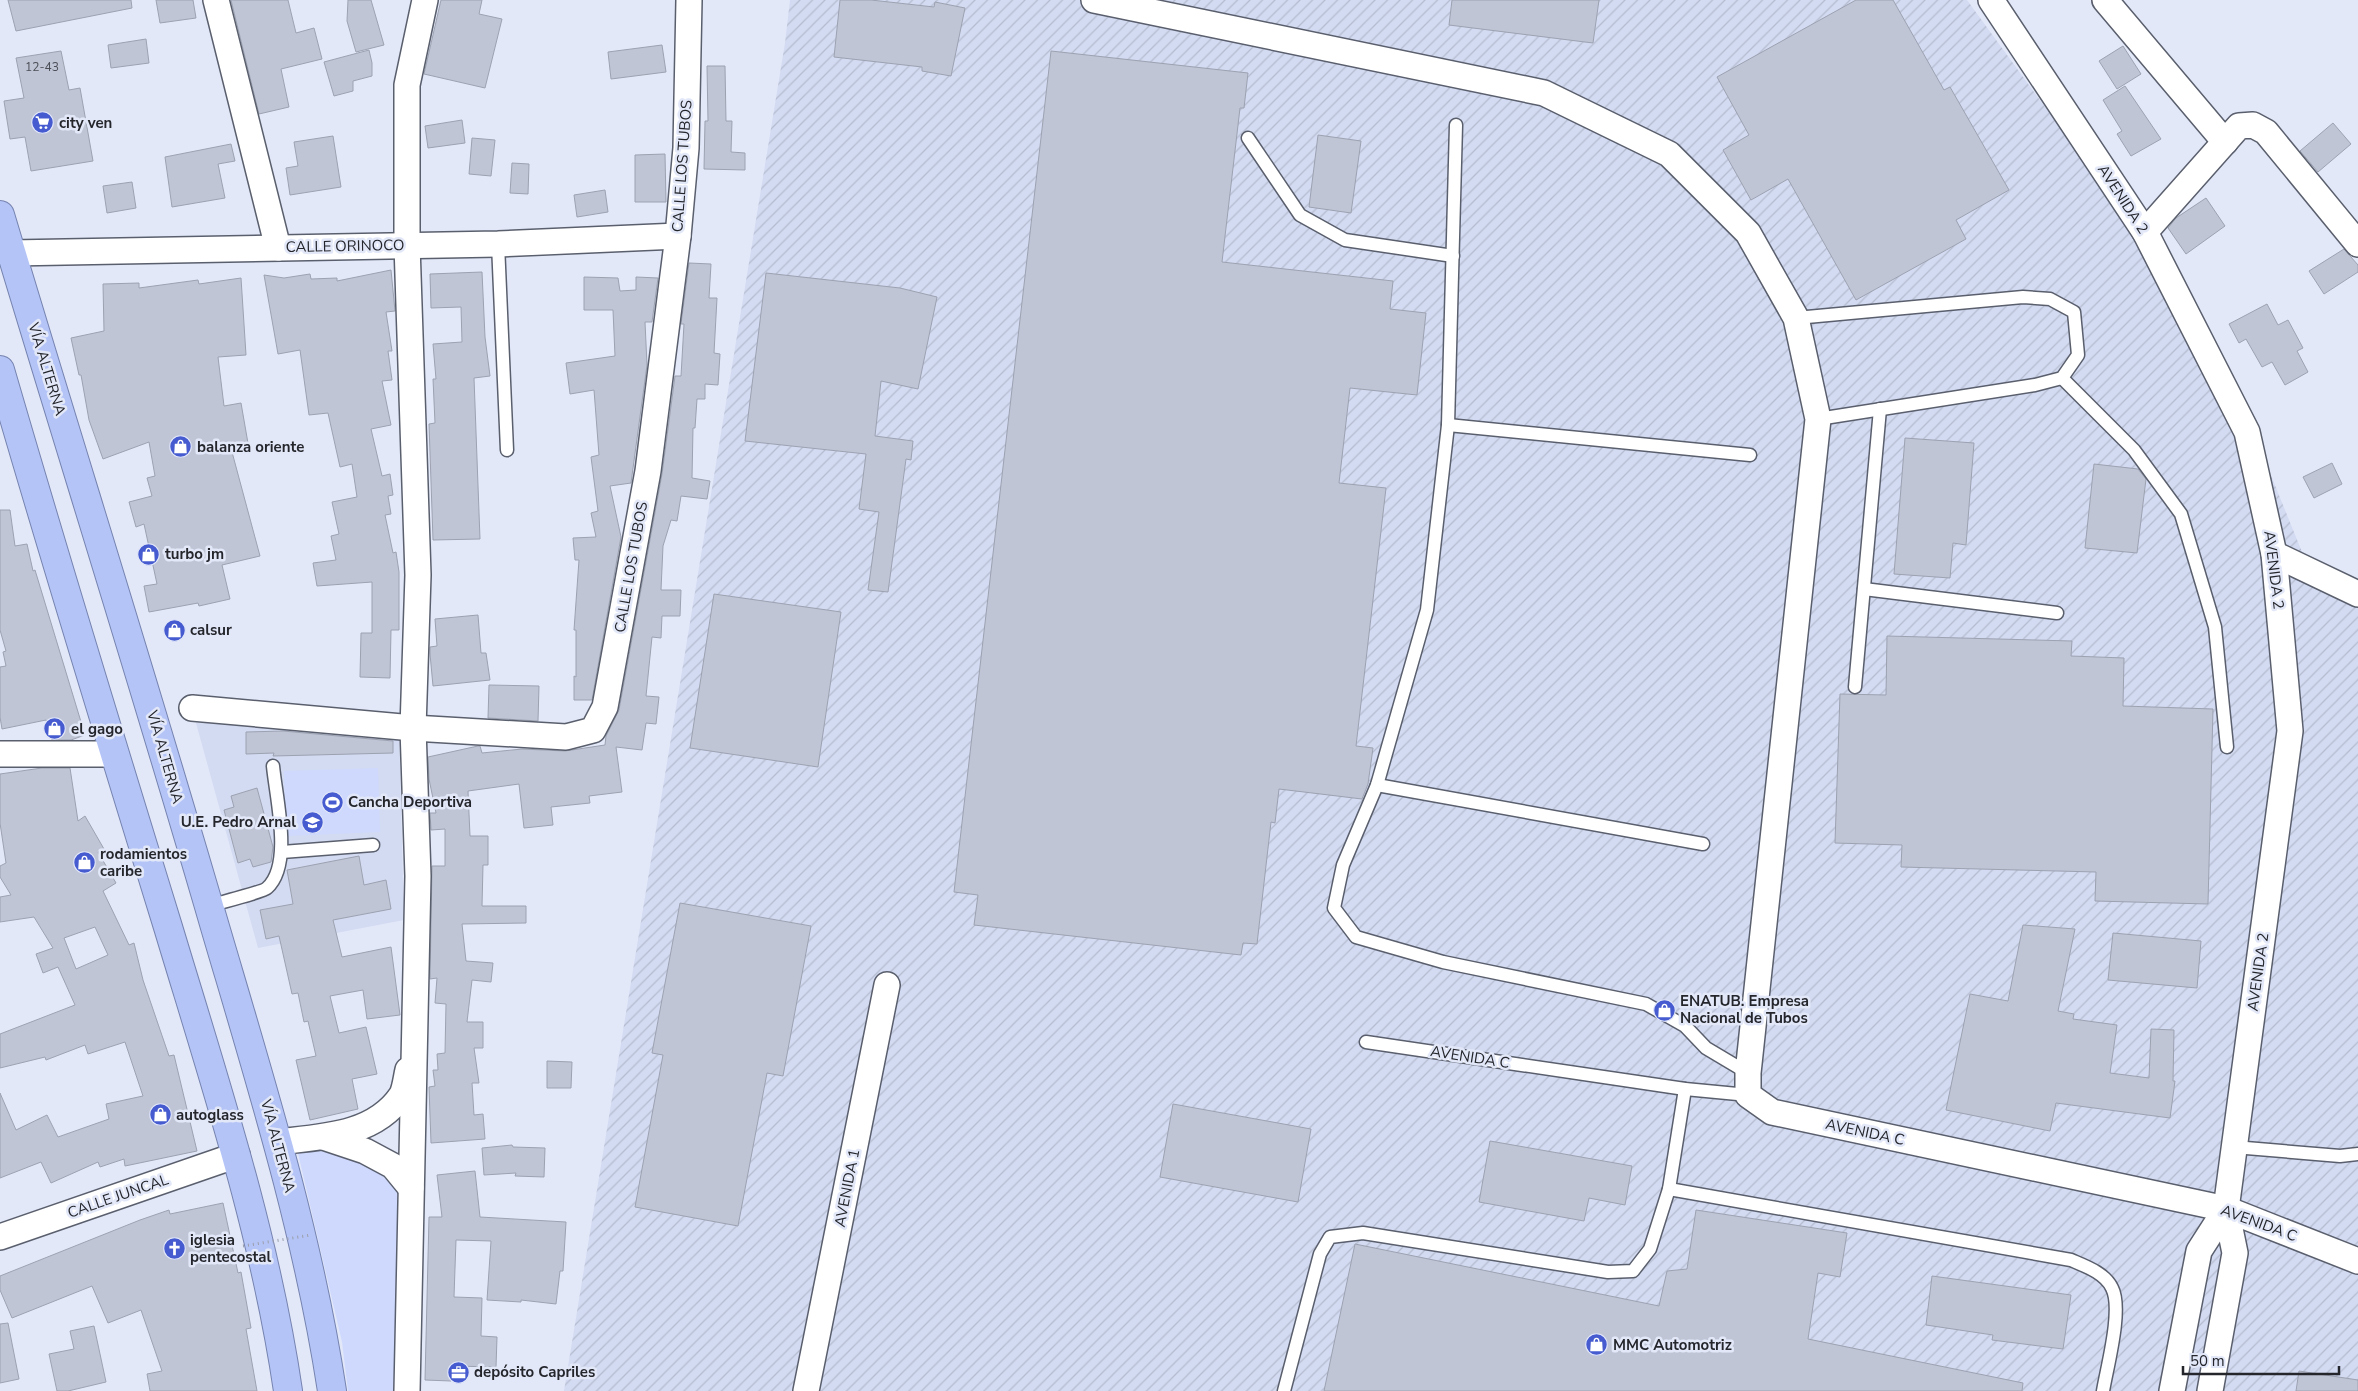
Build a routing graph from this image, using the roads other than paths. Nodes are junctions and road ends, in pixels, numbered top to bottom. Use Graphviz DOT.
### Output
graph roads {
  1 [pos="216,0"];
  2 [pos="424,0"];
  3 [pos="689,0"];
  4 [pos="1094,0"];
  5 [pos="1991,0"];
  6 [pos="2105,0"];
  7 [pos="1456,125"];
  8 [pos="1248,138"];
  9 [pos="2225,142"];
  10 [pos="0,215"];
  11 [pos="2145,232"];
  12 [pos="678,236"];
  13 [pos="498,244"];
  14 [pos="2358,244"];
  15 [pos="407,245"];
  16 [pos="278,248"];
  17 [pos="11,252"];
  18 [pos="1453,256"];
  19 [pos="1796,318"];
  20 [pos="0,370"];
  21 [pos="2062,378"];
  22 [pos="1880,409"];
  23 [pos="1818,419"];
  24 [pos="1448,425"];
  25 [pos="507,450"];
  26 [pos="1750,455"];
  27 [pos="2274,554"];
  28 [pos="1864,589"];
  29 [pos="2358,594"];
  30 [pos="2057,612"];
  31 [pos="1855,687"];
  32 [pos="192,708"];
  33 [pos="412,728"];
  34 [pos="2227,747"];
  35 [pos="0,754"];
  36 [pos="115,754"];
  37 [pos="273,766"];
  38 [pos="1377,785"];
  39 [pos="1703,844"];
  40 [pos="373,845"];
  41 [pos="282,852"];
  42 [pos="209,906"];
  43 [pos="887,985"];
  44 [pos="1366,1042"];
  45 [pos="414,1044"];
  46 [pos="1748,1084"];
  47 [pos="1684,1090"];
  48 [pos="323,1137"];
  49 [pos="277,1142"];
  50 [pos="2234,1147"];
  51 [pos="2358,1154"];
  52 [pos="237,1156"];
  53 [pos="411,1188"];
  54 [pos="1669,1189"];
  55 [pos="2226,1209"];
  56 [pos="0,1237"];
  57 [pos="2358,1260"];
  58 [pos="288,1391"];
  59 [pos="332,1391"];
  60 [pos="407,1391"];
  61 [pos="806,1391"];
  62 [pos="1284,1391"];
  63 [pos="2103,1391"];
  64 [pos="2172,1391"];
  65 [pos="2210,1391"];
  1 -- 16 [label="street"];
  2 -- 15 [label="street"];
  3 -- 12 [label="street, CALLE LOS TUBOS"];
  4 -- 19 [label="street"];
  5 -- 11 [label="street, AVENIDA 2"];
  6 -- 9 [label="street"];
  7 -- 18 [label="lane"];
  8 -- 18 [label="lane"];
  9 -- 11 [label="street"];
  9 -- 14 [label="street"];
  10 -- 17 [label="highway, VÍA ALTERNA"];
  11 -- 27 [label="street, AVENIDA 2"];
  12 -- 13 [label="street, CALLE ORINOCO"];
  12 -- 33 [label="street, CALLE LOS TUBOS"];
  13 -- 15 [label="street, CALLE ORINOCO"];
  13 -- 25 [label="lane"];
  15 -- 16 [label="street, CALLE ORINOCO"];
  15 -- 33 [label="street"];
  16 -- 17 [label="street, CALLE ORINOCO"];
  17 -- 42 [label="highway, VÍA ALTERNA"];
  18 -- 24 [label="lane"];
  19 -- 21 [label="lane"];
  19 -- 23 [label="street"];
  20 -- 36 [label="highway"];
  21 -- 22 [label="lane"];
  21 -- 34 [label="lane"];
  22 -- 23 [label="lane"];
  22 -- 28 [label="lane"];
  23 -- 46 [label="street"];
  24 -- 26 [label="lane"];
  24 -- 38 [label="lane"];
  27 -- 29 [label="street"];
  27 -- 50 [label="street, AVENIDA 2"];
  28 -- 30 [label="lane"];
  28 -- 31 [label="lane"];
  32 -- 33 [label="street, CALLE LOS TUBOS"];
  33 -- 45 [label="street"];
  35 -- 36 [label="street"];
  36 -- 52 [label="highway"];
  37 -- 41 [label="lane"];
  38 -- 39 [label="lane"];
  38 -- 46 [label="lane"];
  40 -- 41 [label="lane"];
  41 -- 42 [label="lane"];
  42 -- 49 [label="highway, VÍA ALTERNA"];
  43 -- 61 [label="street, AVENIDA 1"];
  44 -- 47 [label="lane, AVENIDA C"];
  45 -- 48 [label="street"];
  45 -- 53 [label="street"];
  46 -- 47 [label="lane, AVENIDA C"];
  46 -- 55 [label="street, AVENIDA C"];
  47 -- 54 [label="lane"];
  48 -- 49 [label="street"];
  48 -- 53 [label="street"];
  49 -- 59 [label="highway, VÍA ALTERNA"];
  50 -- 51 [label="lane"];
  50 -- 55 [label="street, AVENIDA 2"];
  52 -- 56 [label="street, CALLE JUNCAL"];
  52 -- 58 [label="highway"];
  53 -- 60 [label="street"];
  54 -- 62 [label="lane"];
  54 -- 63 [label="lane"];
  55 -- 57 [label="street, AVENIDA C"];
  55 -- 64 [label="street, AVENIDA 2"];
  55 -- 65 [label="street, AVENIDA 2"];
}
